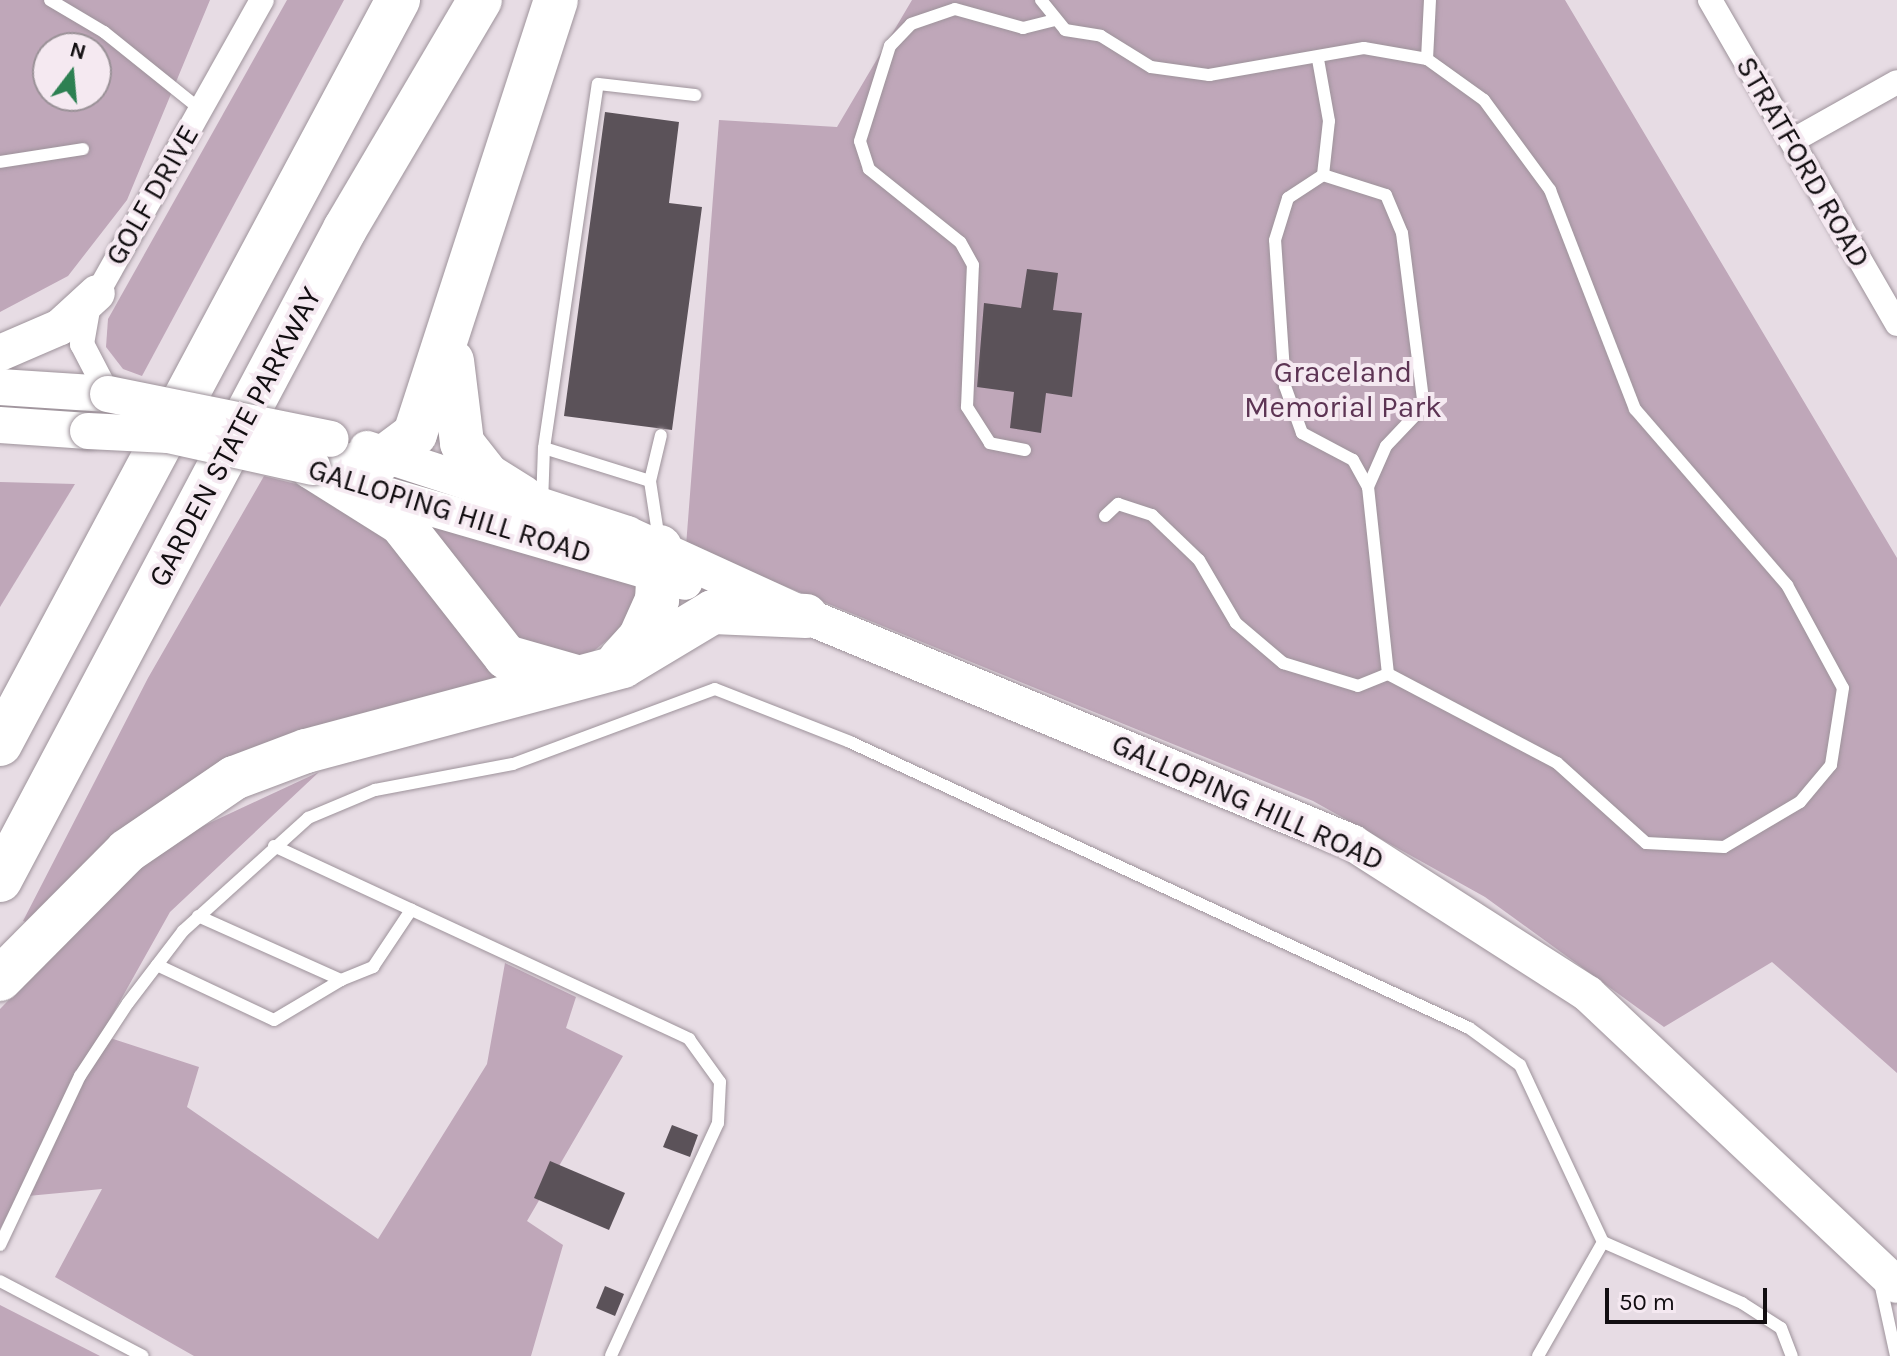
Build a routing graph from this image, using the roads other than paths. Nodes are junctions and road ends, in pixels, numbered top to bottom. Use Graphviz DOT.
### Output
graph roads {
  1 [pos="50,0"];
  2 [pos="262,0"];
  3 [pos="398,0"];
  4 [pos="480,0"];
  5 [pos="556,0"];
  6 [pos="1041,0"];
  7 [pos="1430,0"];
  8 [pos="1710,0"];
  9 [pos="1055,20"];
  10 [pos="1318,59"];
  11 [pos="1427,59"];
  12 [pos="1897,82"];
  13 [pos="695,95"];
  14 [pos="201,110"];
  15 [pos="1792,141"];
  16 [pos="83,149"];
  17 [pos="0,162"];
  18 [pos="1323,175"];
  19 [pos="97,293"];
  20 [pos="463,297"];
  21 [pos="1897,324"];
  22 [pos="0,353"];
  23 [pos="0,387"];
  24 [pos="108,394"];
  25 [pos="0,425"];
  26 [pos="168,435"];
  27 [pos="661,435"];
  28 [pos="544,448"];
  29 [pos="1025,450"];
  30 [pos="322,453"];
  31 [pos="395,455"];
  32 [pos="650,481"];
  33 [pos="1368,487"];
  34 [pos="532,501"];
  35 [pos="1105,516"];
  36 [pos="114,528"];
  37 [pos="661,561"];
  38 [pos="806,616"];
  39 [pos="594,674"];
  40 [pos="1388,674"];
  41 [pos="0,684"];
  42 [pos="0,744"];
  43 [pos="274,846"];
  44 [pos="0,880"];
  45 [pos="411,910"];
  46 [pos="198,916"];
  47 [pos="157,965"];
  48 [pos="0,979"];
  49 [pos="341,980"];
  50 [pos="1603,1242"];
  51 [pos="0,1245"];
  52 [pos="1861,1253"];
  53 [pos="0,1281"];
  54 [pos="1897,1285"];
  55 [pos="143,1356"];
  56 [pos="611,1356"];
  57 [pos="1538,1356"];
  58 [pos="1792,1356"];
  59 [pos="1896,1356"];
  1 -- 14 [label="lane"];
  2 -- 14 [label="street, GOLF DRIVE"];
  3 -- 36 [label="highway"];
  4 -- 44 [label="highway, GARDEN STATE PARKWAY"];
  5 -- 20 [label="highway"];
  6 -- 9 [label="lane"];
  7 -- 11 [label="lane"];
  8 -- 15 [label="street, STRATFORD ROAD"];
  9 -- 10 [label="lane"];
  9 -- 29 [label="lane"];
  10 -- 11 [label="lane"];
  10 -- 18 [label="lane"];
  11 -- 40 [label="lane"];
  12 -- 15 [label="street"];
  13 -- 28 [label="lane"];
  14 -- 19 [label="street, GOLF DRIVE"];
  15 -- 21 [label="street, STRATFORD ROAD"];
  16 -- 17 [label="lane"];
  18 -- 33 [label="lane"];
  18 -- 33 [label="lane"];
  19 -- 22 [label="main road"];
  19 -- 24 [label="street, GOLF DRIVE"];
  20 -- 31 [label="highway"];
  20 -- 34 [label="highway"];
  23 -- 24 [label="main road, GALLOPING HILL ROAD"];
  24 -- 26 [label="main road, bridge"];
  24 -- 30 [label="main road, GALLOPING HILL ROAD, bridge"];
  25 -- 26 [label="main road, GALLOPING HILL ROAD, bridge"];
  26 -- 30 [label="main road, GALLOPING HILL ROAD, bridge"];
  27 -- 32 [label="lane"];
  28 -- 32 [label="lane"];
  28 -- 34 [label="lane"];
  30 -- 31 [label="highway"];
  30 -- 37 [label="main road, GALLOPING HILL ROAD"];
  30 -- 39 [label="highway"];
  31 -- 34 [label="main road, GALLOPING HILL ROAD"];
  32 -- 37 [label="lane"];
  33 -- 40 [label="lane"];
  34 -- 37 [label="main road, GALLOPING HILL ROAD"];
  35 -- 40 [label="lane"];
  36 -- 41 [label="highway"];
  36 -- 42 [label="highway"];
  37 -- 38 [label="main road, GALLOPING HILL ROAD"];
  37 -- 39 [label="highway"];
  38 -- 39 [label="highway"];
  38 -- 52 [label="main road, GALLOPING HILL ROAD"];
  39 -- 48 [label="highway"];
  43 -- 45 [label="lane"];
  43 -- 46 [label="lane"];
  43 -- 50 [label="lane"];
  45 -- 49 [label="lane"];
  45 -- 56 [label="lane"];
  46 -- 47 [label="lane"];
  46 -- 49 [label="lane"];
  47 -- 49 [label="lane"];
  47 -- 51 [label="lane"];
  50 -- 57 [label="lane"];
  50 -- 58 [label="lane"];
  52 -- 54 [label="main road, GALLOPING HILL ROAD"];
  52 -- 59 [label="lane"];
  53 -- 55 [label="lane"];
}
